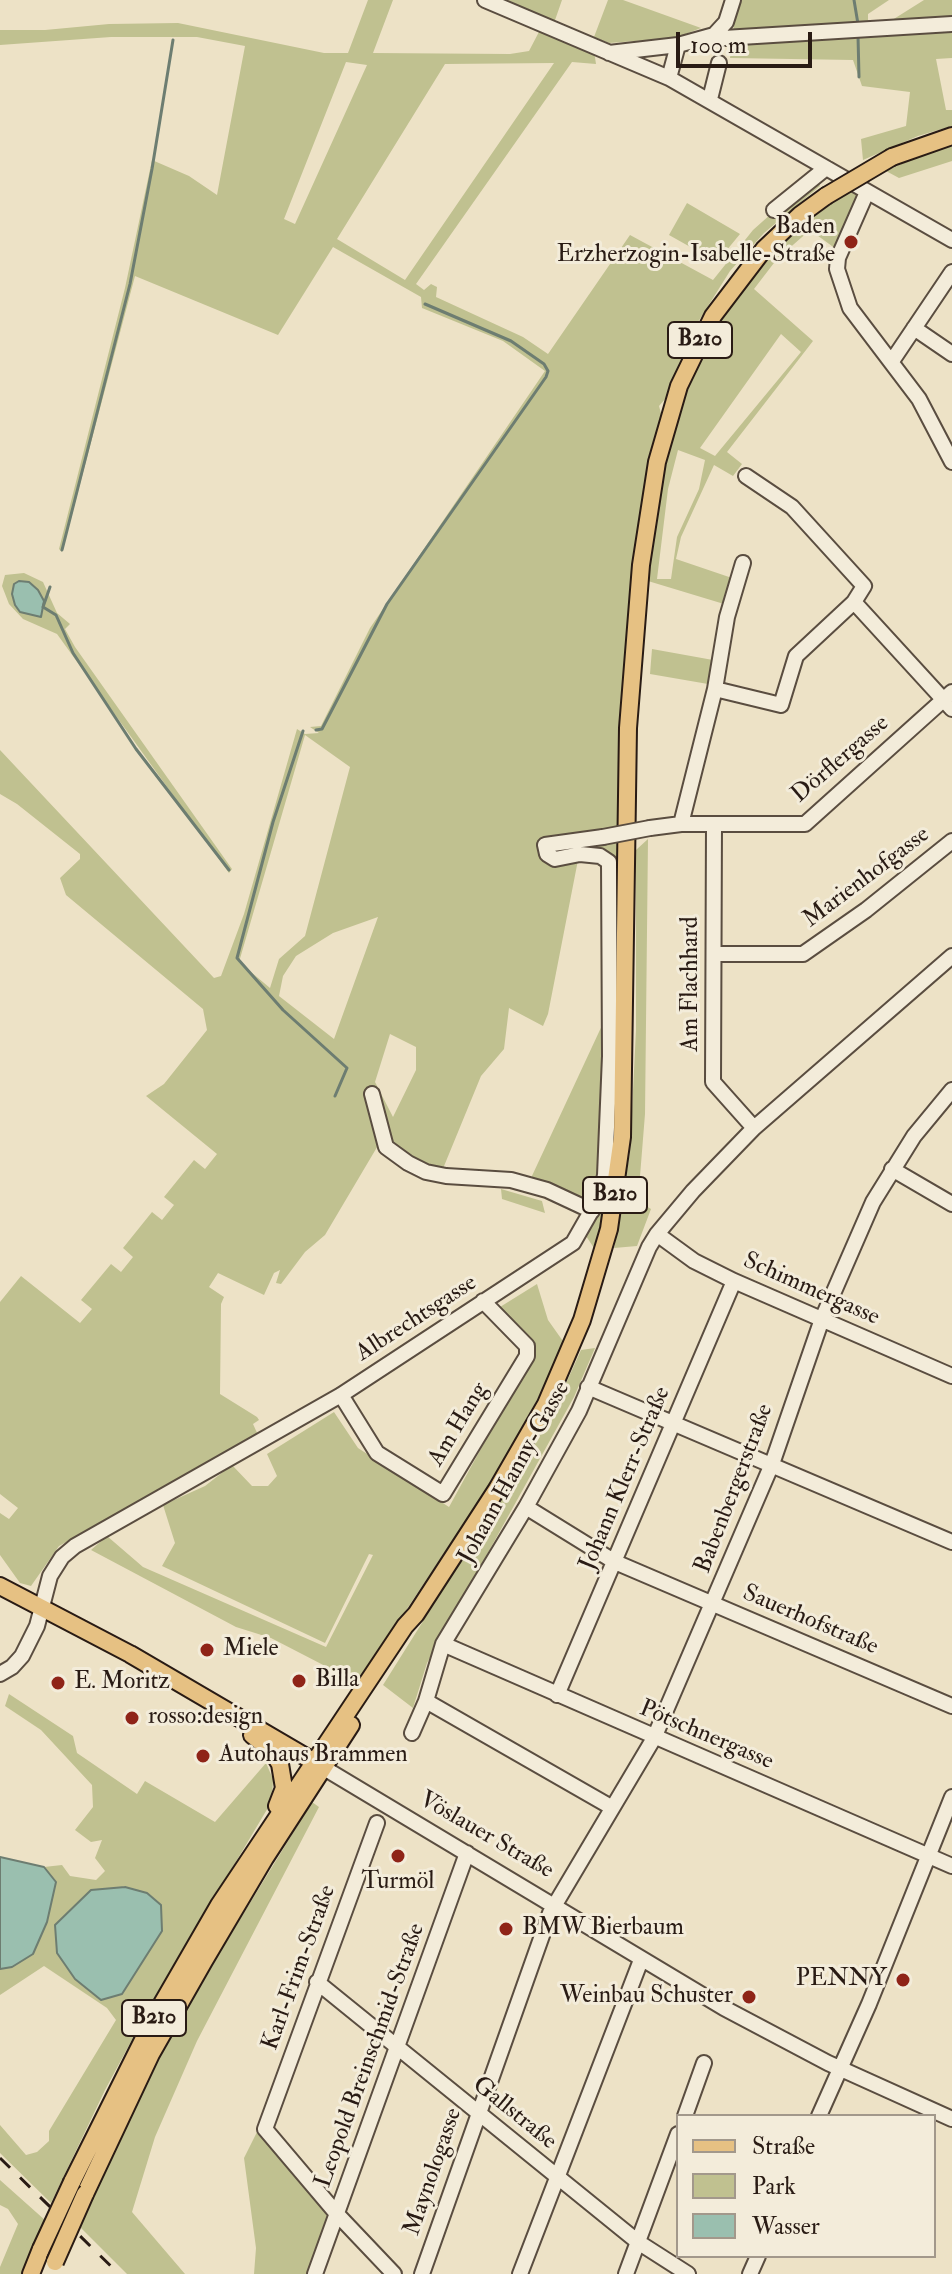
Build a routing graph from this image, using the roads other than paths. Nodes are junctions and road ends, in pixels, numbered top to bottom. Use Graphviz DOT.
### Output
graph roads {
  1 [pos="485,0"];
  2 [pos="733,0"];
  3 [pos="952,24"];
  4 [pos="714,35"];
  5 [pos="678,45"];
  6 [pos="608,53"];
  7 [pos="719,63"];
  8 [pos="669,78"];
  9 [pos="710,99"];
  10 [pos="952,136"];
  11 [pos="826,168"];
  12 [pos="867,192"];
  13 [pos="774,210"];
  14 [pos="952,240"];
  15 [pos="952,272"];
  16 [pos="914,328"];
  17 [pos="952,354"];
  18 [pos="892,361"];
  19 [pos="952,462"];
  20 [pos="746,476"];
  21 [pos="743,563"];
  22 [pos="854,602"];
  23 [pos="715,689"];
  24 [pos="949,700"];
  25 [pos="681,824"];
  26 [pos="714,825"];
  27 [pos="603,837"];
  28 [pos="952,841"];
  29 [pos="714,954"];
  30 [pos="952,956"];
  31 [pos="952,1090"];
  32 [pos="372,1094"];
  33 [pos="754,1128"];
  34 [pos="892,1169"];
  35 [pos="952,1204"];
  36 [pos="592,1211"];
  37 [pos="657,1234"];
  38 [pos="734,1281"];
  39 [pos="483,1301"];
  40 [pos="822,1319"];
  41 [pos="952,1376"];
  42 [pos="588,1387"];
  43 [pos="341,1395"];
  44 [pos="674,1425"];
  45 [pos="772,1464"];
  46 [pos="526,1507"];
  47 [pos="952,1542"];
  48 [pos="615,1562"];
  49 [pos="0,1586"];
  50 [pos="714,1604"];
  51 [pos="41,1607"];
  52 [pos="443,1644"];
  53 [pos="0,1674"];
  54 [pos="557,1695"];
  55 [pos="426,1701"];
  56 [pos="952,1706"];
  57 [pos="232,1714"];
  58 [pos="412,1733"];
  59 [pos="654,1738"];
  60 [pos="319,1765"];
  61 [pos="952,1797"];
  62 [pos="611,1807"];
  63 [pos="377,1823"];
  64 [pos="467,1853"];
  65 [pos="928,1856"];
  66 [pos="248,1860"];
  67 [pos="952,1866"];
  68 [pos="554,1904"];
  69 [pos="641,1960"];
  70 [pos="317,1982"];
  71 [pos="397,2049"];
  72 [pos="704,2063"];
  73 [pos="840,2069"];
  74 [pos="478,2113"];
  75 [pos="686,2114"];
  76 [pos="820,2114"];
  77 [pos="952,2119"];
  78 [pos="676,2139"];
  79 [pos="558,2177"];
  80 [pos="337,2214"];
  81 [pos="638,2242"];
  82 [pos="52,2268"];
  83 [pos="31,2274"];
  84 [pos="315,2274"];
  85 [pos="394,2274"];
  86 [pos="422,2274"];
  87 [pos="520,2274"];
  88 [pos="626,2274"];
  89 [pos="688,2274"];
  1 -- 6 [label="street"];
  2 -- 4 [label="street"];
  3 -- 4 [label="street"];
  4 -- 5 [label="street"];
  5 -- 6 [label="street"];
  5 -- 8 [label="street"];
  6 -- 8 [label="street"];
  7 -- 9 [label="street"];
  8 -- 9 [label="street"];
  9 -- 11 [label="street"];
  10 -- 60 [label="main road, B210, bridge"];
  11 -- 12 [label="street"];
  11 -- 13 [label="street"];
  12 -- 14 [label="street"];
  12 -- 18 [label="street"];
  15 -- 16 [label="street"];
  16 -- 17 [label="street"];
  16 -- 18 [label="street"];
  18 -- 19 [label="street"];
  20 -- 22 [label="street"];
  21 -- 23 [label="street"];
  22 -- 23 [label="street"];
  22 -- 24 [label="street"];
  23 -- 25 [label="street"];
  24 -- 26 [label="street, Dörflergasse"];
  25 -- 26 [label="street, Dörflergasse"];
  25 -- 27 [label="street, Dörflergasse, bridge"];
  26 -- 29 [label="street, Am Flachhard"];
  27 -- 36 [label="street, Albrechtsgasse"];
  28 -- 29 [label="street, Marienhofgasse"];
  29 -- 33 [label="street, Am Flachhard"];
  30 -- 33 [label="street"];
  31 -- 34 [label="street, Babenbergerstraße"];
  32 -- 36 [label="street"];
  33 -- 37 [label="street"];
  34 -- 35 [label="street"];
  34 -- 40 [label="street, Babenbergerstraße"];
  36 -- 39 [label="street, Albrechtsgasse"];
  37 -- 38 [label="street, Schimmergasse"];
  37 -- 42 [label="street, Johann Hanny-Gasse"];
  38 -- 40 [label="street, Schimmergasse"];
  38 -- 44 [label="street, Johann Klerr-Straße"];
  39 -- 43 [label="street, Albrechtsgasse"];
  39 -- 43 [label="street, Am Hang"];
  40 -- 41 [label="street, Schimmergasse"];
  40 -- 45 [label="street, Babenbergerstraße"];
  42 -- 44 [label="street"];
  42 -- 46 [label="street, Johann Hanny-Gasse"];
  43 -- 51 [label="street, Albrechtsgasse"];
  44 -- 45 [label="street"];
  44 -- 48 [label="street, Johann Klerr-Straße"];
  45 -- 47 [label="street"];
  45 -- 50 [label="street, Babenbergerstraße"];
  46 -- 48 [label="street, Sauerhofstraße"];
  46 -- 52 [label="street, Johann Hanny-Gasse"];
  48 -- 50 [label="street, Sauerhofstraße"];
  48 -- 54 [label="street, Johann Klerr-Straße"];
  49 -- 51 [label="main road, Vöslauer Straße"];
  50 -- 56 [label="street, Sauerhofstraße"];
  50 -- 59 [label="street, Babenbergerstraße"];
  51 -- 53 [label="street, Albrechtsgasse"];
  51 -- 57 [label="main road, Vöslauer Straße"];
  52 -- 54 [label="street, Pötschnergasse"];
  52 -- 55 [label="street, Johann Hanny-Gasse"];
  54 -- 59 [label="street, Pötschnergasse"];
  55 -- 58 [label="street, Johann Hanny-Gasse"];
  55 -- 62 [label="street"];
  57 -- 60 [label="main road, Vöslauer Straße"];
  57 -- 66 [label="main road, B210"];
  59 -- 62 [label="street, Babenbergerstraße"];
  59 -- 65 [label="street, Pötschnergasse"];
  60 -- 64 [label="street, Vöslauer Straße"];
  60 -- 66 [label="main road, B210"];
  60 -- 82 [label="main road, B210, bridge"];
  61 -- 65 [label="street"];
  62 -- 68 [label="street, Babenbergerstraße"];
  63 -- 70 [label="street, Karl-Frim-Straße"];
  64 -- 68 [label="street, Vöslauer Straße"];
  64 -- 71 [label="street, Leopold Breinschmid-Straße"];
  65 -- 67 [label="street, Pötschnergasse"];
  65 -- 73 [label="street"];
  66 -- 83 [label="main road, B210, bridge"];
  68 -- 69 [label="street, Vöslauer Straße"];
  68 -- 74 [label="street, Maynologasse"];
  69 -- 73 [label="street, Vöslauer Straße"];
  69 -- 79 [label="street"];
  70 -- 71 [label="street, Gallstraße"];
  70 -- 80 [label="street, Karl-Frim-Straße"];
  71 -- 74 [label="street, Gallstraße"];
  71 -- 80 [label="street, Leopold Breinschmid-Straße"];
  72 -- 75 [label="street"];
  73 -- 76 [label="street"];
  73 -- 77 [label="street, Vöslauer Straße"];
  74 -- 79 [label="street, Gallstraße"];
  74 -- 86 [label="street, Maynologasse"];
  78 -- 81 [label="street"];
  79 -- 81 [label="street, Gallstraße"];
  79 -- 87 [label="street"];
  80 -- 84 [label="street, Leopold Breinschmid-Straße"];
  80 -- 85 [label="street"];
  81 -- 88 [label="street"];
  81 -- 89 [label="street, Gallstraße"];
}
